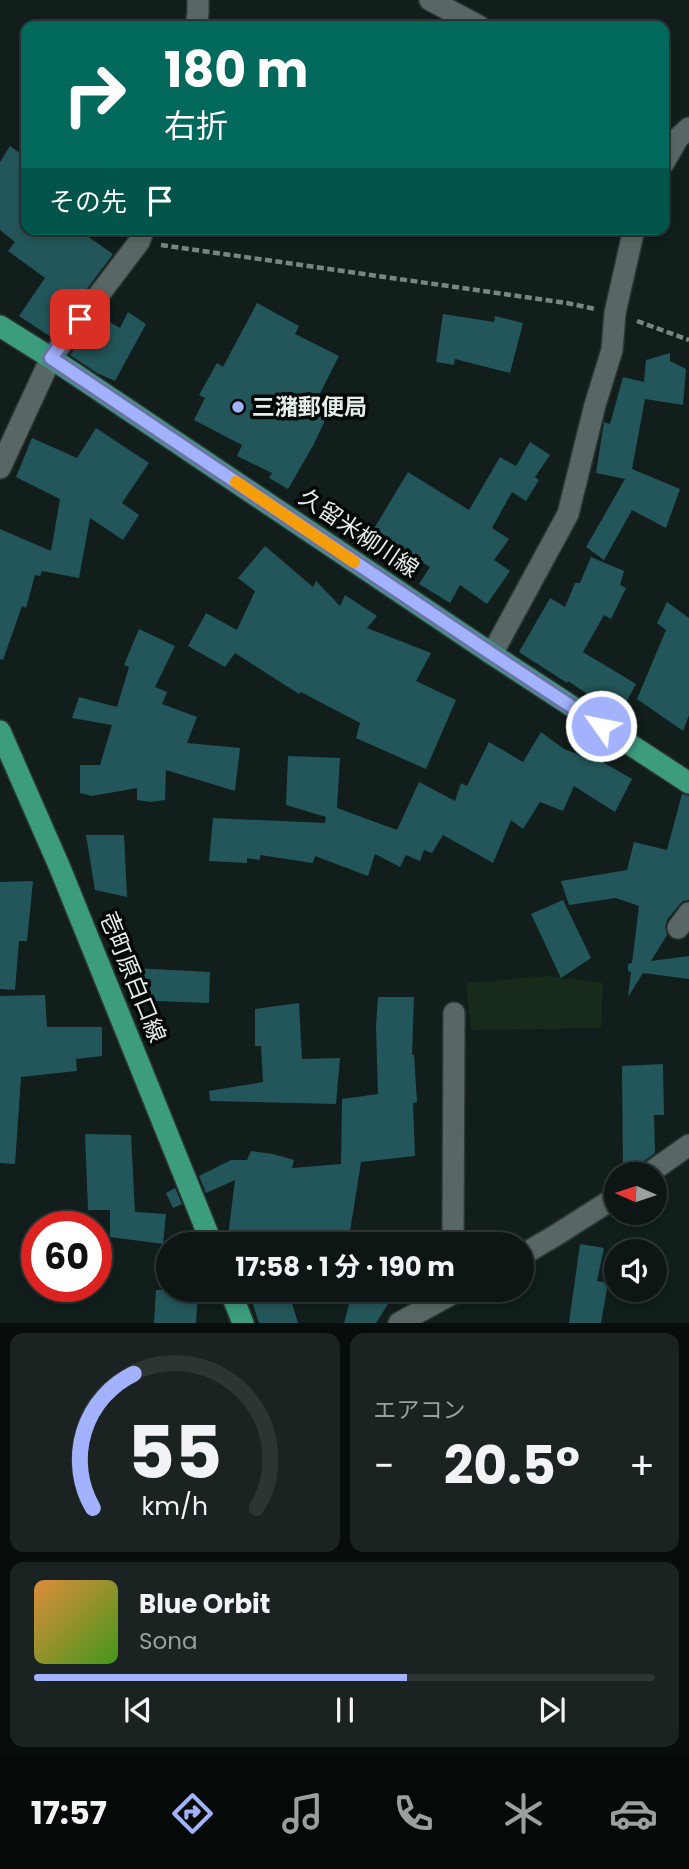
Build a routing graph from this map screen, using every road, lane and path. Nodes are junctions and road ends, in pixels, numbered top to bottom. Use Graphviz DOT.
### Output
graph roads {
  1 [pos="198,0"];
  2 [pos="430,0"];
  3 [pos="197,21"];
  4 [pos="470,21"];
  5 [pos="677,131"];
  6 [pos="669,150"];
  7 [pos="141,235"];
  8 [pos="633,235"];
  9 [pos="615,313"];
  10 [pos="0,326"];
  11 [pos="689,340"];
  12 [pos="51,358"];
  13 [pos="0,468"];
  14 [pos="492,654"];
  15 [pos="0,731"];
  16 [pos="689,783"];
  17 [pos="454,1013"];
  18 [pos="689,1145"];
  19 [pos="665,1162"];
  20 [pos="604,1205"];
  21 [pos="207,1232"];
  22 [pos="453,1232"];
  23 [pos="534,1248"];
  24 [pos="235,1302"];
  25 [pos="435,1302"];
  26 [pos="243,1323"];
  27 [pos="399,1323"];
  1 -- 3 [label="street"];
  2 -- 4 [label="street"];
  5 -- 6 [label="street"];
  7 -- 9 [label="path"];
  7 -- 12 [label="street"];
  8 -- 9 [label="street"];
  9 -- 11 [label="path"];
  9 -- 14 [label="street"];
  10 -- 12 [label="main road, 久留米柳川線"];
  12 -- 13 [label="street"];
  12 -- 14 [label="main road, 久留米柳川線"];
  14 -- 16 [label="main road, 久留米柳川線"];
  15 -- 21 [label="main road, 壱町原白口線"];
  17 -- 22 [label="street"];
  18 -- 19 [label="street"];
  20 -- 23 [label="street"];
  24 -- 26 [label="main road"];
  25 -- 27 [label="street"];
}
